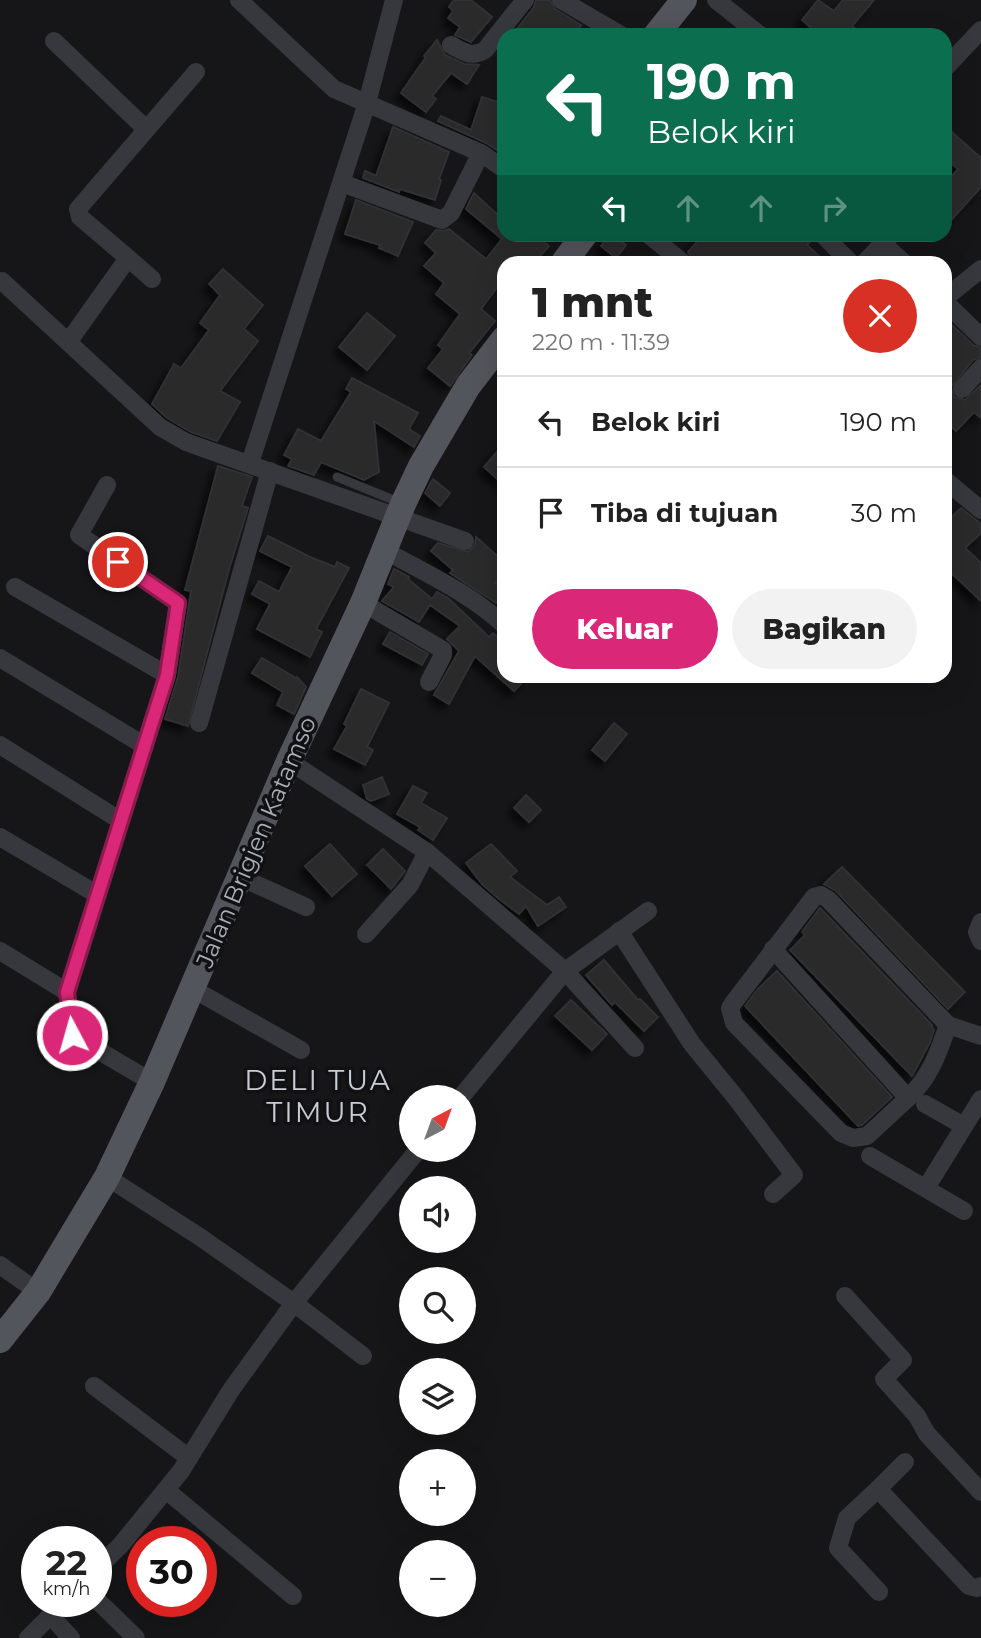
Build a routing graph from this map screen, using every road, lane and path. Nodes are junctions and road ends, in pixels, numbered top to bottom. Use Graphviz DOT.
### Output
graph roads {
  1 [pos="239,0"];
  2 [pos="394,0"];
  3 [pos="525,0"];
  4 [pos="561,0"];
  5 [pos="684,0"];
  6 [pos="716,0"];
  7 [pos="503,28"];
  8 [pos="609,28"];
  9 [pos="662,28"];
  10 [pos="751,28"];
  11 [pos="981,30"];
  12 [pos="497,35"];
  13 [pos="54,41"];
  14 [pos="451,45"];
  15 [pos="952,61"];
  16 [pos="195,72"];
  17 [pos="368,103"];
  18 [pos="146,129"];
  19 [pos="481,153"];
  20 [pos="497,164"];
  21 [pos="342,183"];
  22 [pos="658,242"];
  23 [pos="830,242"];
  24 [pos="885,242"];
  25 [pos="675,256"];
  26 [pos="844,256"];
  27 [pos="871,256"];
  28 [pos="128,258"];
  29 [pos="981,268"];
  30 [pos="152,279"];
  31 [pos="2,281"];
  32 [pos="952,294"];
  33 [pos="952,307"];
  34 [pos="981,337"];
  35 [pos="69,341"];
  36 [pos="497,348"];
  37 [pos="981,368"];
  38 [pos="962,389"];
  39 [pos="250,463"];
  40 [pos="270,471"];
  41 [pos="337,477"];
  42 [pos="107,485"];
  43 [pos="952,486"];
  44 [pos="981,510"];
  45 [pos="400,511"];
  46 [pos="465,541"];
  47 [pos="384,550"];
  48 [pos="15,587"];
  49 [pos="363,603"];
  50 [pos="497,618"];
  51 [pos="0,658"];
  52 [pos="167,675"];
  53 [pos="429,682"];
  54 [pos="198,723"];
  55 [pos="0,745"];
  56 [pos="145,746"];
  57 [pos="289,761"];
  58 [pos="121,821"];
  59 [pos="0,837"];
  60 [pos="427,852"];
  61 [pos="240,877"];
  62 [pos="98,895"];
  63 [pos="306,906"];
  64 [pos="648,911"];
  65 [pos="981,922"];
  66 [pos="619,931"];
  67 [pos="366,934"];
  68 [pos="981,941"];
  69 [pos="773,949"];
  70 [pos="0,951"];
  71 [pos="565,971"];
  72 [pos="193,989"];
  73 [pos="67,992"];
  74 [pos="968,1035"];
  75 [pos="635,1048"];
  76 [pos="301,1050"];
  77 [pos="152,1082"];
  78 [pos="471,1085"];
  79 [pos="981,1099"];
  80 [pos="917,1101"];
  81 [pos="964,1126"];
  82 [pos="870,1156"];
  83 [pos="408,1162"];
  84 [pos="107,1177"];
  85 [pos="926,1188"];
  86 [pos="773,1194"];
  87 [pos="964,1211"];
  88 [pos="0,1265"];
  89 [pos="38,1292"];
  90 [pos="845,1296"];
  91 [pos="294,1303"];
  92 [pos="0,1340"];
  93 [pos="363,1356"];
  94 [pos="94,1386"];
  95 [pos="189,1458"];
  96 [pos="905,1462"];
  97 [pos="878,1489"];
  98 [pos="166,1490"];
  99 [pos="981,1492"];
  100 [pos="112,1554"];
  101 [pos="981,1586"];
  102 [pos="879,1592"];
  103 [pos="293,1596"];
  104 [pos="112,1615"];
  105 [pos="48,1617"];
  106 [pos="52,1617"];
  107 [pos="28,1638"];
  108 [pos="71,1638"];
  109 [pos="136,1638"];
  1 -- 17 [label="street"];
  2 -- 17 [label="street"];
  3 -- 7 [label="street"];
  4 -- 8 [label="street"];
  5 -- 9 [label="main road"];
  6 -- 10 [label="street"];
  11 -- 15 [label="street"];
  12 -- 14 [label="street"];
  13 -- 18 [label="street"];
  16 -- 18 [label="street"];
  17 -- 19 [label="street"];
  17 -- 21 [label="street"];
  18 -- 28 [label="street"];
  19 -- 20 [label="street"];
  19 -- 21 [label="street"];
  21 -- 39 [label="street"];
  22 -- 25 [label="street"];
  23 -- 26 [label="street"];
  24 -- 27 [label="street"];
  28 -- 30 [label="street"];
  28 -- 35 [label="street"];
  29 -- 32 [label="street"];
  31 -- 35 [label="street"];
  33 -- 34 [label="street"];
  35 -- 39 [label="street"];
  36 -- 45 [label="main road, Jalan Brigjen Katamso"];
  37 -- 38 [label="street"];
  39 -- 40 [label="street"];
  40 -- 45 [label="street"];
  40 -- 54 [label="street"];
  41 -- 45 [label="lane"];
  42 -- 52 [label="street"];
  43 -- 44 [label="street"];
  45 -- 46 [label="street"];
  45 -- 47 [label="main road, Jalan Brigjen Katamso"];
  47 -- 49 [label="main road, Jalan Brigjen Katamso"];
  47 -- 50 [label="street"];
  48 -- 52 [label="street"];
  49 -- 53 [label="street"];
  49 -- 57 [label="main road, Jalan Brigjen Katamso"];
  51 -- 56 [label="street"];
  52 -- 56 [label="street"];
  55 -- 58 [label="street"];
  56 -- 58 [label="street"];
  57 -- 60 [label="street"];
  57 -- 61 [label="main road, Jalan Brigjen Katamso"];
  58 -- 62 [label="street"];
  59 -- 62 [label="street"];
  60 -- 67 [label="street"];
  60 -- 71 [label="street"];
  61 -- 63 [label="street"];
  61 -- 72 [label="main road, Jalan Brigjen Katamso"];
  62 -- 73 [label="street"];
  64 -- 66 [label="street"];
  65 -- 68 [label="street"];
  66 -- 71 [label="street"];
  66 -- 86 [label="street"];
  69 -- 74 [label="street"];
  69 -- 80 [label="street"];
  69 -- 80 [label="street"];
  70 -- 73 [label="street"];
  71 -- 75 [label="street"];
  71 -- 78 [label="street"];
  72 -- 76 [label="street"];
  72 -- 77 [label="main road, Jalan Brigjen Katamso"];
  73 -- 77 [label="street"];
  74 -- 80 [label="street"];
  77 -- 84 [label="main road, Jalan Brigjen Katamso"];
  79 -- 81 [label="street"];
  80 -- 81 [label="street"];
  81 -- 85 [label="street"];
  82 -- 85 [label="street"];
  83 -- 91 [label="street"];
  84 -- 89 [label="main road, Jalan Brigjen Katamso"];
  84 -- 91 [label="street"];
  85 -- 87 [label="street"];
  88 -- 89 [label="street"];
  89 -- 92 [label="main road, Jalan Brigjen Katamso"];
  90 -- 99 [label="street"];
  91 -- 93 [label="street"];
  91 -- 95 [label="street"];
  94 -- 95 [label="street"];
  95 -- 98 [label="street"];
  96 -- 97 [label="street"];
  97 -- 101 [label="street"];
  97 -- 102 [label="street"];
  98 -- 100 [label="street"];
  98 -- 103 [label="street"];
  104 -- 109 [label="street"];
  105 -- 107 [label="street"];
  106 -- 108 [label="street"];
}
